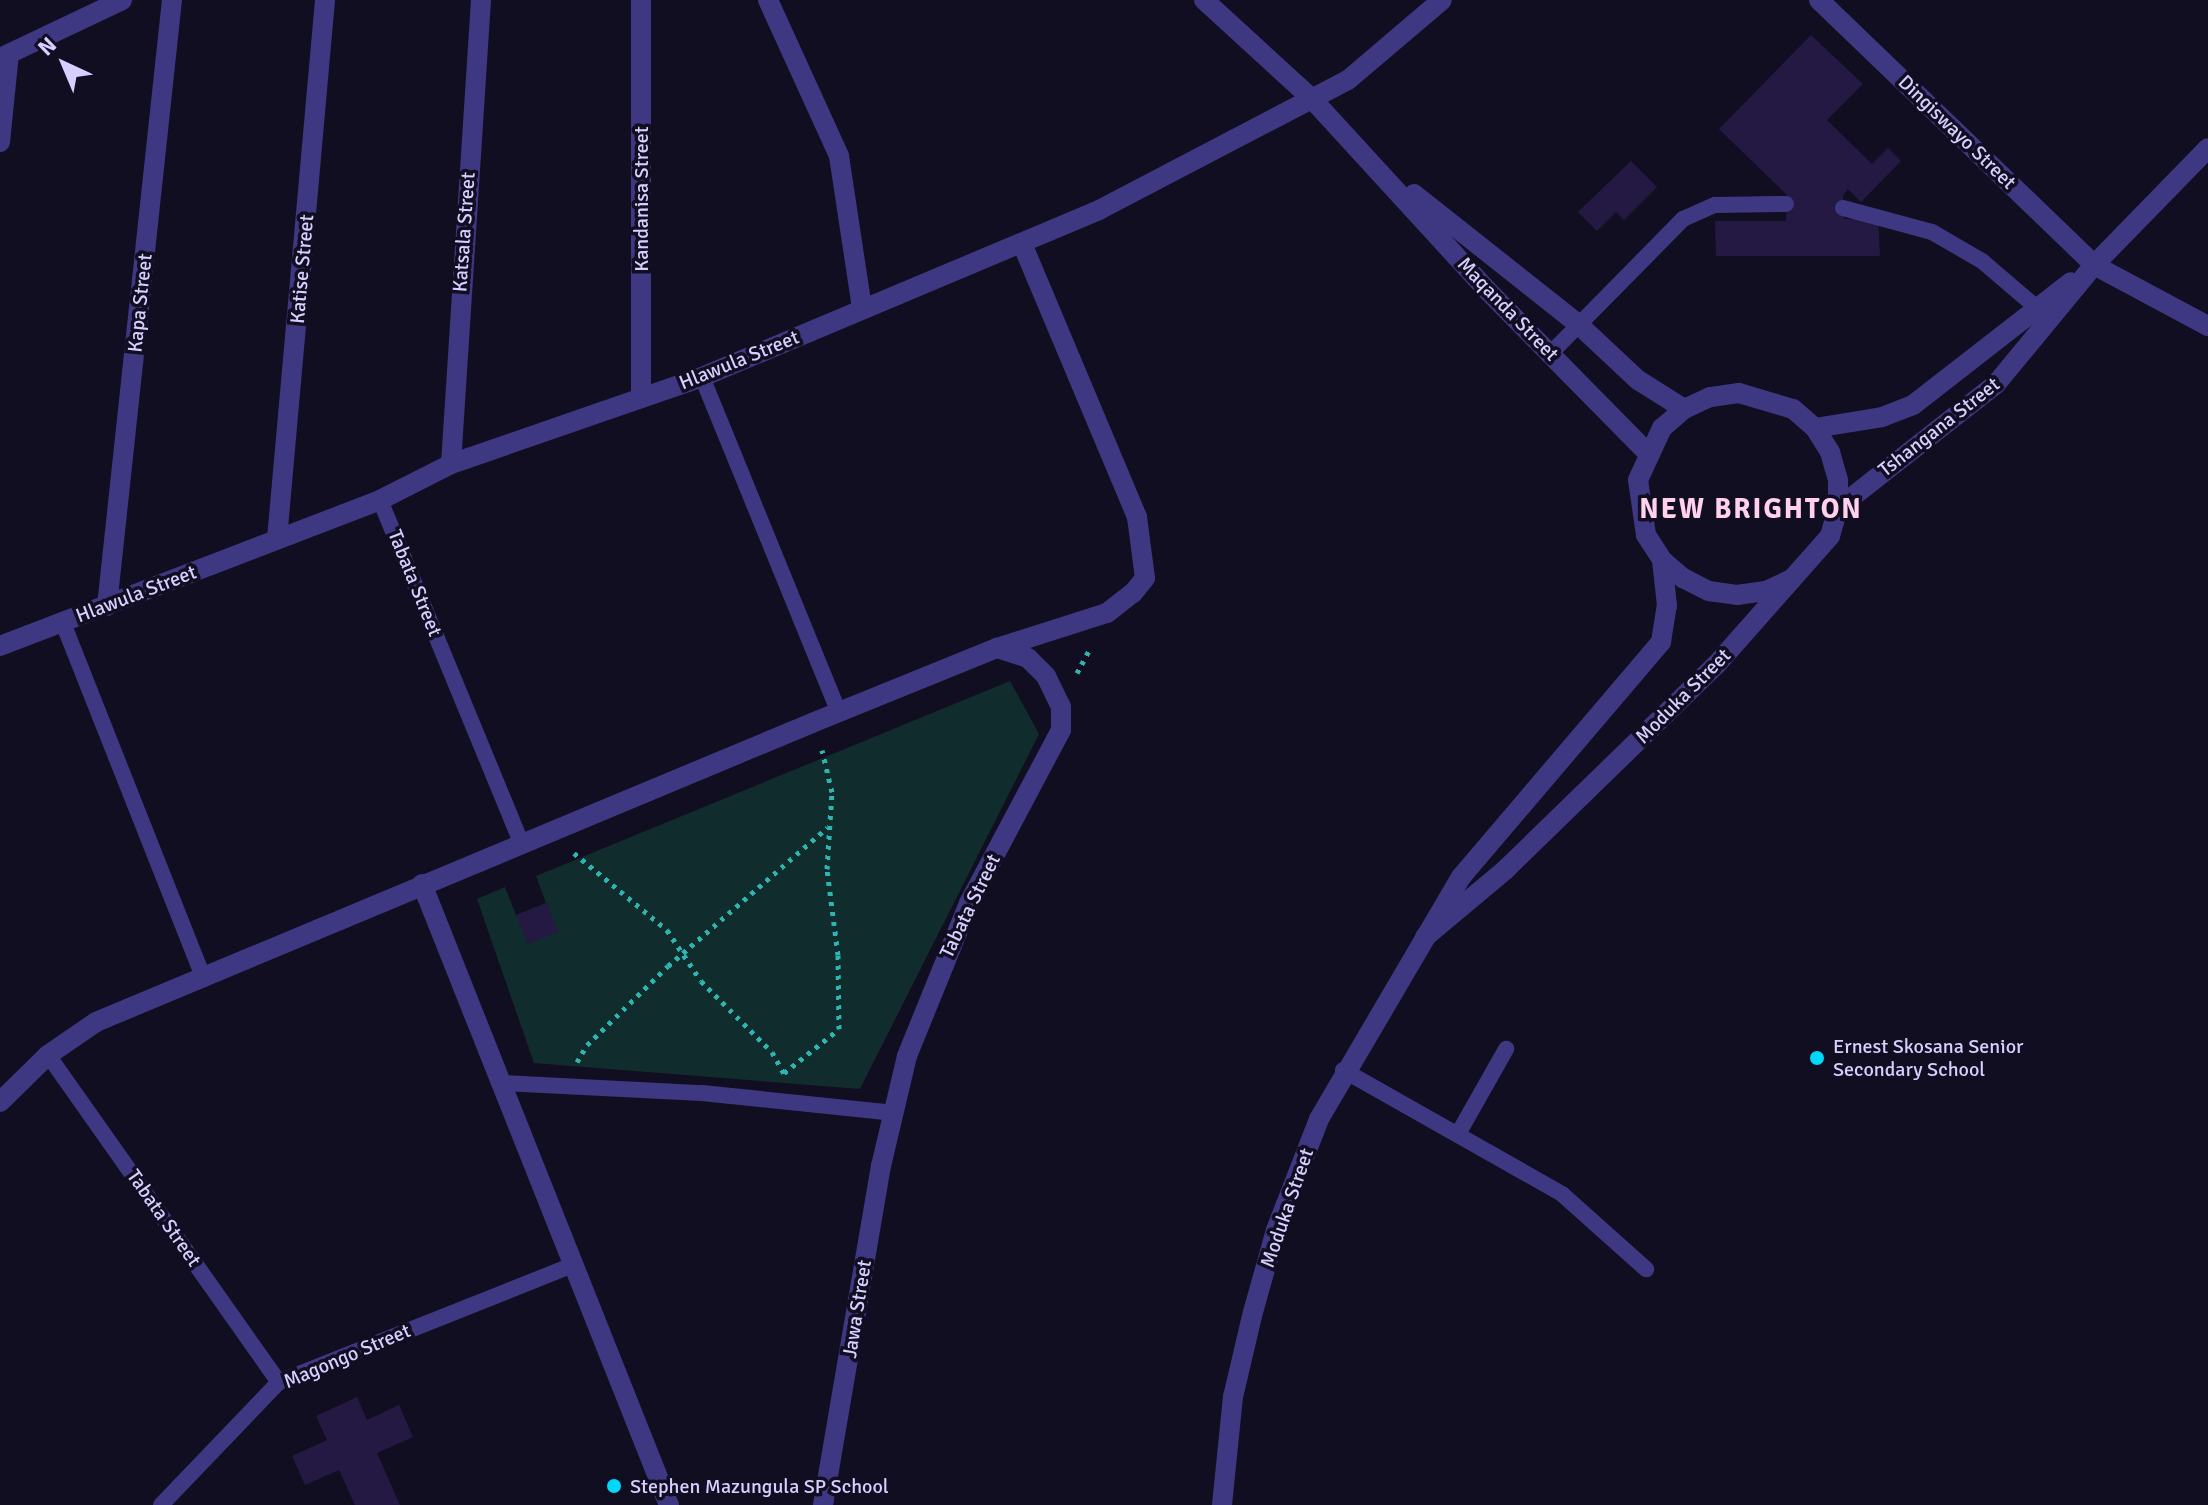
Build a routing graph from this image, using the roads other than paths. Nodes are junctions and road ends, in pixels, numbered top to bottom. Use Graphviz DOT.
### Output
graph roads {
  1 [pos="122,0"];
  2 [pos="172,0"];
  3 [pos="325,0"];
  4 [pos="481,0"];
  5 [pos="641,0"];
  6 [pos="768,0"];
  7 [pos="1204,0"];
  8 [pos="1442,0"];
  9 [pos="1819,0"];
  10 [pos="5,56"];
  11 [pos="1313,100"];
  12 [pos="0,142"];
  13 [pos="2208,148"];
  14 [pos="1372,162"];
  15 [pos="1786,204"];
  16 [pos="1843,208"];
  17 [pos="1022,243"];
  18 [pos="2094,265"];
  19 [pos="862,308"];
  20 [pos="2037,308"];
  21 [pos="1577,323"];
  22 [pos="2208,326"];
  23 [pos="1550,354"];
  24 [pos="702,377"];
  25 [pos="641,398"];
  26 [pos="1684,409"];
  27 [pos="1815,428"];
  28 [pos="1647,452"];
  29 [pos="451,464"];
  30 [pos="380,500"];
  31 [pos="1838,508"];
  32 [pos="277,539"];
  33 [pos="1662,560"];
  34 [pos="1792,579"];
  35 [pos="107,606"];
  36 [pos="63,623"];
  37 [pos="0,646"];
  38 [pos="997,648"];
  39 [pos="839,712"];
  40 [pos="522,844"];
  41 [pos="422,884"];
  42 [pos="1425,937"];
  43 [pos="204,979"];
  44 [pos="1506,1049"];
  45 [pos="48,1055"];
  46 [pos="1343,1070"];
  47 [pos="502,1083"];
  48 [pos="0,1102"];
  49 [pos="895,1113"];
  50 [pos="1458,1134"];
  51 [pos="573,1265"];
  52 [pos="1646,1269"];
  53 [pos="279,1382"];
  54 [pos="161,1505"];
  55 [pos="669,1505"];
  56 [pos="823,1505"];
  57 [pos="1222,1505"];
  1 -- 10 [label="street"];
  2 -- 35 [label="street, Kapa Street"];
  3 -- 32 [label="street, Katise Street"];
  4 -- 29 [label="street, Katsala Street"];
  5 -- 25 [label="street, Kandanisa Street"];
  6 -- 19 [label="street"];
  7 -- 11 [label="street, Maqanda Street"];
  8 -- 11 [label="street, Hlawula Street"];
  9 -- 18 [label="street, Dingiswayo Street"];
  10 -- 12 [label="street"];
  11 -- 14 [label="street, Maqanda Street"];
  11 -- 17 [label="street, Hlawula Street"];
  13 -- 18 [label="street, Tshangana Street"];
  14 -- 21 [label="street, Maqanda Street"];
  14 -- 23 [label="street, Maqanda Street"];
  15 -- 21 [label="lane"];
  16 -- 20 [label="lane"];
  17 -- 19 [label="street, Hlawula Street"];
  17 -- 38 [label="street"];
  18 -- 20 [label="street, Tshangana Street"];
  18 -- 22 [label="street, Dingiswayo Street"];
  18 -- 31 [label="street, Tshangana Street"];
  19 -- 24 [label="street, Hlawula Street"];
  20 -- 27 [label="street, Tshangana Street"];
  21 -- 23 [label="lane"];
  21 -- 26 [label="street, Maqanda Street"];
  23 -- 28 [label="street, Maqanda Street"];
  24 -- 25 [label="street, Hlawula Street"];
  24 -- 39 [label="lane"];
  25 -- 29 [label="street, Hlawula Street"];
  26 -- 27 [label="street"];
  26 -- 28 [label="street"];
  27 -- 31 [label="street"];
  28 -- 33 [label="street"];
  29 -- 30 [label="street, Hlawula Street"];
  30 -- 32 [label="street, Hlawula Street"];
  30 -- 40 [label="lane, Tabata Street"];
  31 -- 34 [label="street"];
  32 -- 35 [label="street, Hlawula Street"];
  33 -- 34 [label="street"];
  33 -- 42 [label="street, Moduka Street"];
  34 -- 42 [label="street, Moduka Street"];
  35 -- 36 [label="street, Hlawula Street"];
  36 -- 37 [label="street, Hlawula Street"];
  36 -- 43 [label="lane"];
  38 -- 39 [label="street"];
  38 -- 49 [label="street, Tabata Street"];
  39 -- 40 [label="street"];
  40 -- 41 [label="street"];
  41 -- 43 [label="street"];
  41 -- 47 [label="street"];
  42 -- 46 [label="street, Moduka Street"];
  43 -- 45 [label="street"];
  44 -- 50 [label="lane"];
  45 -- 48 [label="street"];
  45 -- 53 [label="lane, Tabata Street"];
  46 -- 50 [label="lane"];
  46 -- 57 [label="street, Moduka Street"];
  47 -- 49 [label="lane"];
  47 -- 51 [label="street"];
  49 -- 56 [label="street, Jawa Street"];
  50 -- 52 [label="lane"];
  51 -- 53 [label="lane, Magongo Street"];
  51 -- 55 [label="street"];
  53 -- 54 [label="lane, Magongo Street"];
}
